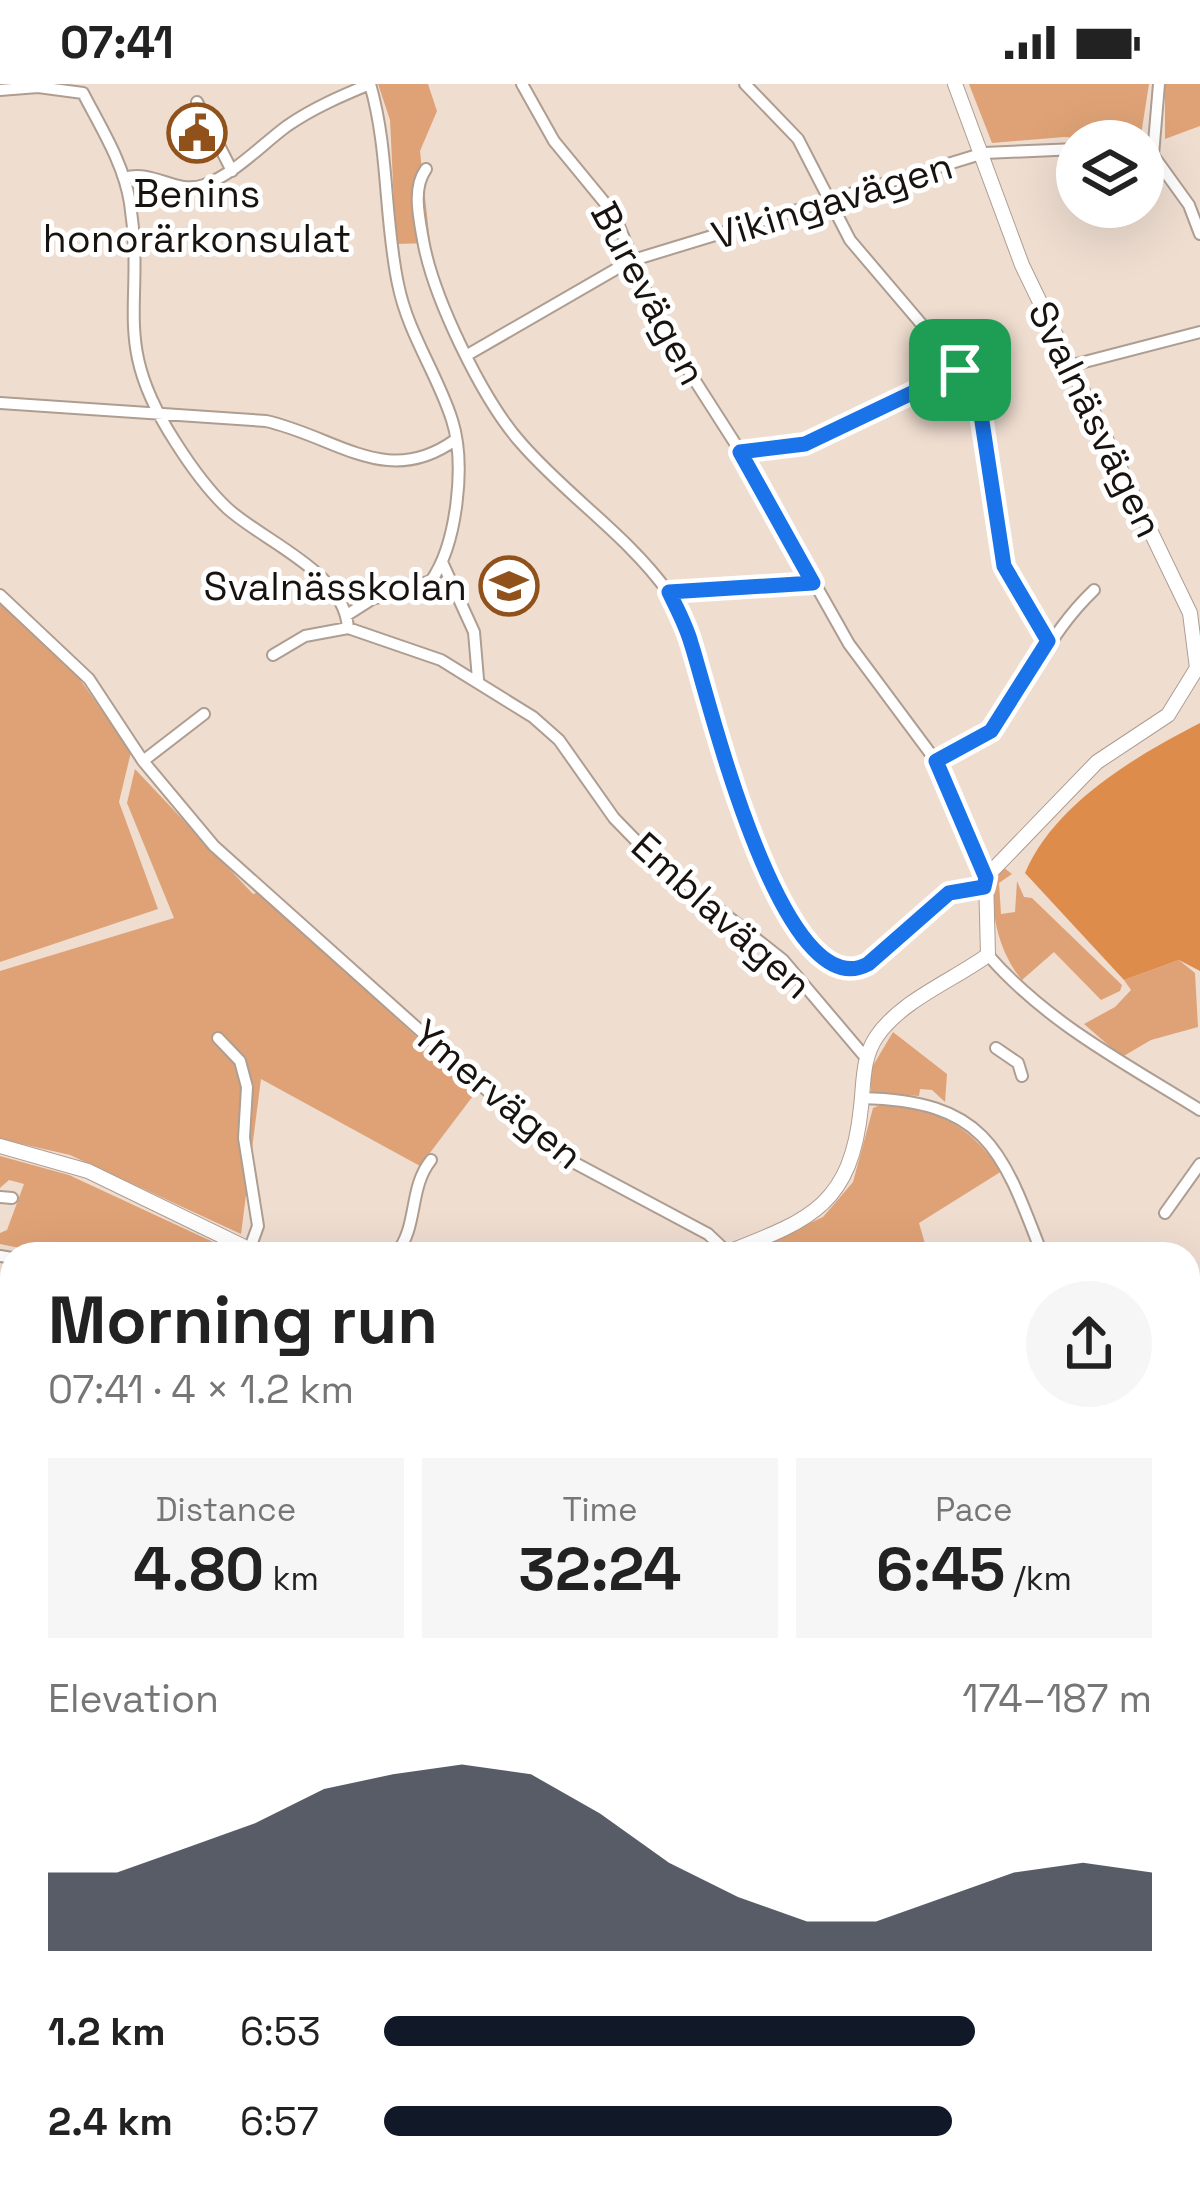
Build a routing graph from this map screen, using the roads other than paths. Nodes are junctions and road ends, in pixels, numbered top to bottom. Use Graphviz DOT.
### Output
graph roads {
  1 [pos="370,84"];
  2 [pos="521,84"];
  3 [pos="745,84"];
  4 [pos="955,84"];
  5 [pos="1159,84"];
  6 [pos="82,88"];
  7 [pos="0,90"];
  8 [pos="197,102"];
  9 [pos="1155,120"];
  10 [pos="1056,150"];
  11 [pos="984,153"];
  12 [pos="426,169"];
  13 [pos="232,171"];
  14 [pos="1164,175"];
  15 [pos="124,178"];
  16 [pos="828,202"];
  17 [pos="1200,234"];
  18 [pos="630,261"];
  19 [pos="1200,332"];
  20 [pos="470,354"];
  21 [pos="1069,366"];
  22 [pos="960,370"];
  23 [pos="0,403"];
  24 [pos="156,411"];
  25 [pos="455,440"];
  26 [pos="740,452"];
  27 [pos="442,562"];
  28 [pos="813,583"];
  29 [pos="1094,590"];
  30 [pos="669,592"];
  31 [pos="0,595"];
  32 [pos="348,622"];
  33 [pos="1048,641"];
  34 [pos="273,656"];
  35 [pos="1197,679"];
  36 [pos="478,680"];
  37 [pos="203,714"];
  38 [pos="142,761"];
  39 [pos="936,761"];
  40 [pos="985,882"];
  41 [pos="988,955"];
  42 [pos="218,1038"];
  43 [pos="996,1048"];
  44 [pos="866,1058"];
  45 [pos="1022,1076"];
  46 [pos="862,1098"];
  47 [pos="1200,1110"];
  48 [pos="0,1146"];
  49 [pos="431,1160"];
  50 [pos="1200,1164"];
  51 [pos="1165,1213"];
  52 [pos="235,1242"];
  53 [pos="255,1242"];
  54 [pos="404,1242"];
  55 [pos="715,1242"];
  56 [pos="754,1242"];
  57 [pos="1037,1242"];
  1 -- 13 [label="street"];
  1 -- 25 [label="street"];
  2 -- 18 [label="street, Burevägen"];
  3 -- 16 [label="street"];
  4 -- 11 [label="street, Svalnäsvägen"];
  5 -- 9 [label="street"];
  6 -- 7 [label="street"];
  6 -- 15 [label="street"];
  8 -- 13 [label="street"];
  10 -- 11 [label="street, Vikingavägen"];
  11 -- 16 [label="street, Vikingavägen"];
  11 -- 21 [label="street, Svalnäsvägen"];
  12 -- 20 [label="street"];
  13 -- 15 [label="street"];
  14 -- 17 [label="street"];
  15 -- 24 [label="street"];
  16 -- 18 [label="street, Vikingavägen"];
  16 -- 22 [label="street"];
  18 -- 20 [label="street, Vikingavägen"];
  18 -- 26 [label="street, Burevägen"];
  19 -- 21 [label="street"];
  20 -- 30 [label="street"];
  21 -- 35 [label="street, Svalnäsvägen"];
  22 -- 26 [label="street"];
  22 -- 33 [label="street"];
  23 -- 24 [label="street"];
  24 -- 25 [label="street"];
  24 -- 32 [label="street"];
  25 -- 27 [label="street"];
  26 -- 28 [label="street, Burevägen"];
  27 -- 32 [label="street"];
  27 -- 36 [label="street"];
  28 -- 30 [label="street"];
  28 -- 39 [label="street, Burevägen"];
  29 -- 33 [label="street"];
  30 -- 40 [label="street"];
  31 -- 38 [label="street, Ymervägen"];
  32 -- 34 [label="street"];
  32 -- 36 [label="street, Emblavägen"];
  33 -- 39 [label="street"];
  35 -- 40 [label="street, Svalnäsvägen"];
  36 -- 44 [label="street, Emblavägen"];
  37 -- 38 [label="street"];
  38 -- 55 [label="street, Ymervägen"];
  39 -- 40 [label="street, Burevägen"];
  40 -- 41 [label="street"];
  41 -- 44 [label="street"];
  41 -- 47 [label="street"];
  42 -- 53 [label="street"];
  43 -- 45 [label="street"];
  44 -- 46 [label="street, Ymervägen"];
  46 -- 56 [label="street, Ymervägen"];
  46 -- 57 [label="street"];
  48 -- 52 [label="street"];
  49 -- 54 [label="street"];
  50 -- 51 [label="street"];
}
